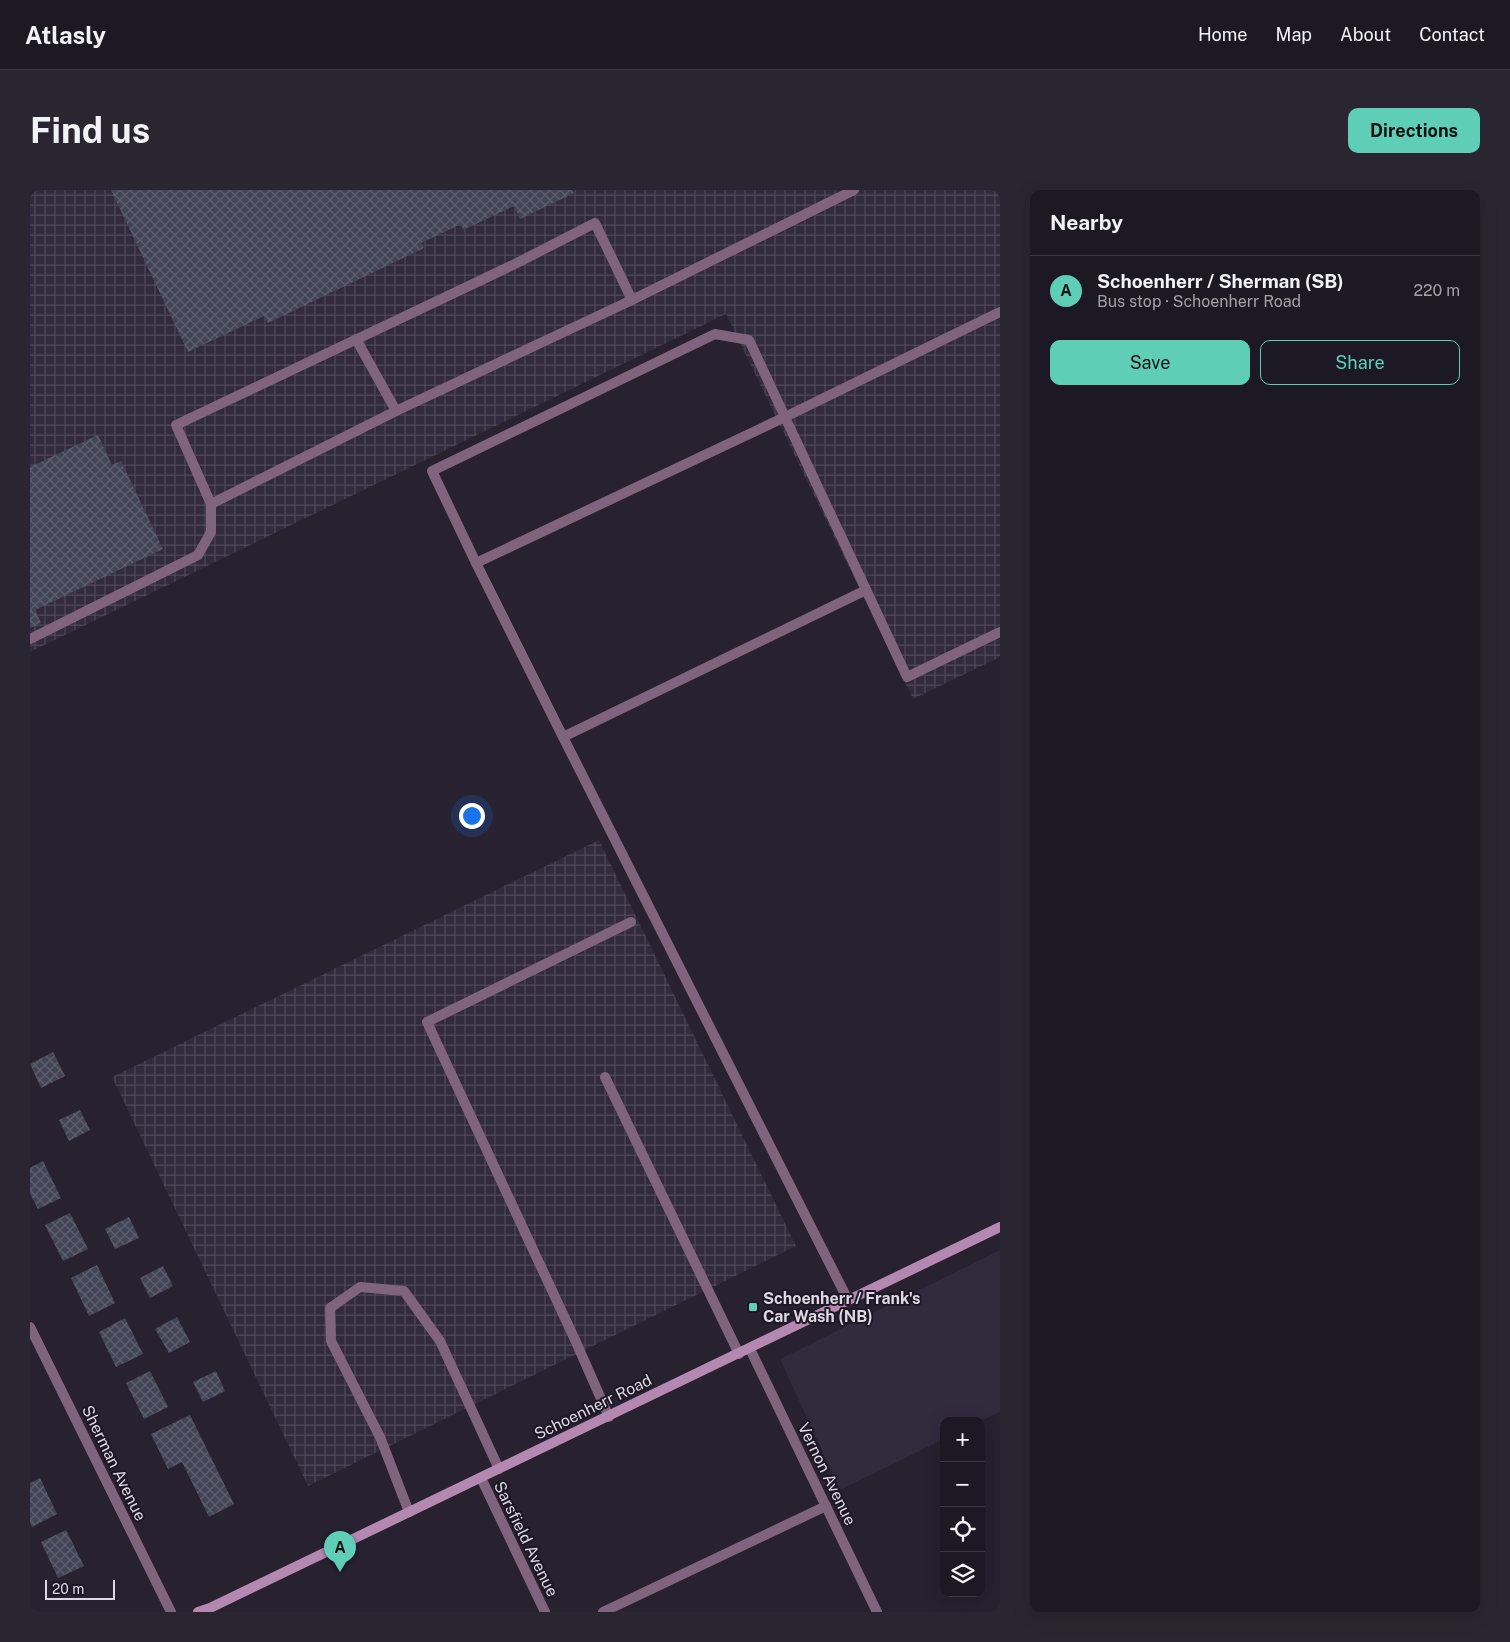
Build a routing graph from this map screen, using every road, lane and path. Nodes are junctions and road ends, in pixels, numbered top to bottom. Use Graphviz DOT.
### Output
graph roads {
  1 [pos="854,190"];
  2 [pos="632,300"];
  3 [pos="1000,312"];
  4 [pos="356,339"];
  5 [pos="396,411"];
  6 [pos="785,417"];
  7 [pos="211,504"];
  8 [pos="476,563"];
  9 [pos="866,590"];
  10 [pos="1000,632"];
  11 [pos="30,639"];
  12 [pos="563,737"];
  13 [pos="631,922"];
  14 [pos="605,1078"];
  15 [pos="1000,1228"];
  16 [pos="848,1300"];
  17 [pos="30,1327"];
  18 [pos="750,1349"];
  19 [pos="739,1354"];
  20 [pos="608,1417"];
  21 [pos="499,1469"];
  22 [pos="481,1478"];
  23 [pos="826,1506"];
  24 [pos="409,1512"];
  25 [pos="211,1610"];
  26 [pos="171,1612"];
  27 [pos="198,1612"];
  28 [pos="545,1612"];
  29 [pos="603,1612"];
  30 [pos="877,1612"];
  1 -- 2 [label="street"];
  2 -- 4 [label="street"];
  2 -- 5 [label="street"];
  3 -- 6 [label="street"];
  4 -- 5 [label="street"];
  4 -- 7 [label="street"];
  5 -- 7 [label="street"];
  6 -- 8 [label="street"];
  6 -- 8 [label="street"];
  6 -- 9 [label="street"];
  7 -- 11 [label="street"];
  8 -- 12 [label="street"];
  9 -- 10 [label="street"];
  9 -- 12 [label="street"];
  12 -- 16 [label="street"];
  13 -- 20 [label="street"];
  14 -- 19 [label="street"];
  15 -- 16 [label="main road, Schoenherr Road"];
  16 -- 18 [label="main road, Schoenherr Road"];
  17 -- 26 [label="street, Sherman Avenue"];
  18 -- 19 [label="main road, Schoenherr Road"];
  18 -- 23 [label="street, Vernon Avenue"];
  19 -- 20 [label="main road, Schoenherr Road"];
  20 -- 21 [label="main road, Schoenherr Road"];
  21 -- 22 [label="main road, Schoenherr Road"];
  21 -- 24 [label="street"];
  22 -- 24 [label="main road, Schoenherr Road"];
  22 -- 28 [label="street, Sarsfield Avenue"];
  23 -- 29 [label="street"];
  23 -- 30 [label="street, Vernon Avenue"];
  24 -- 25 [label="main road, Schoenherr Road"];
  25 -- 27 [label="main road, Schoenherr Road"];
}
